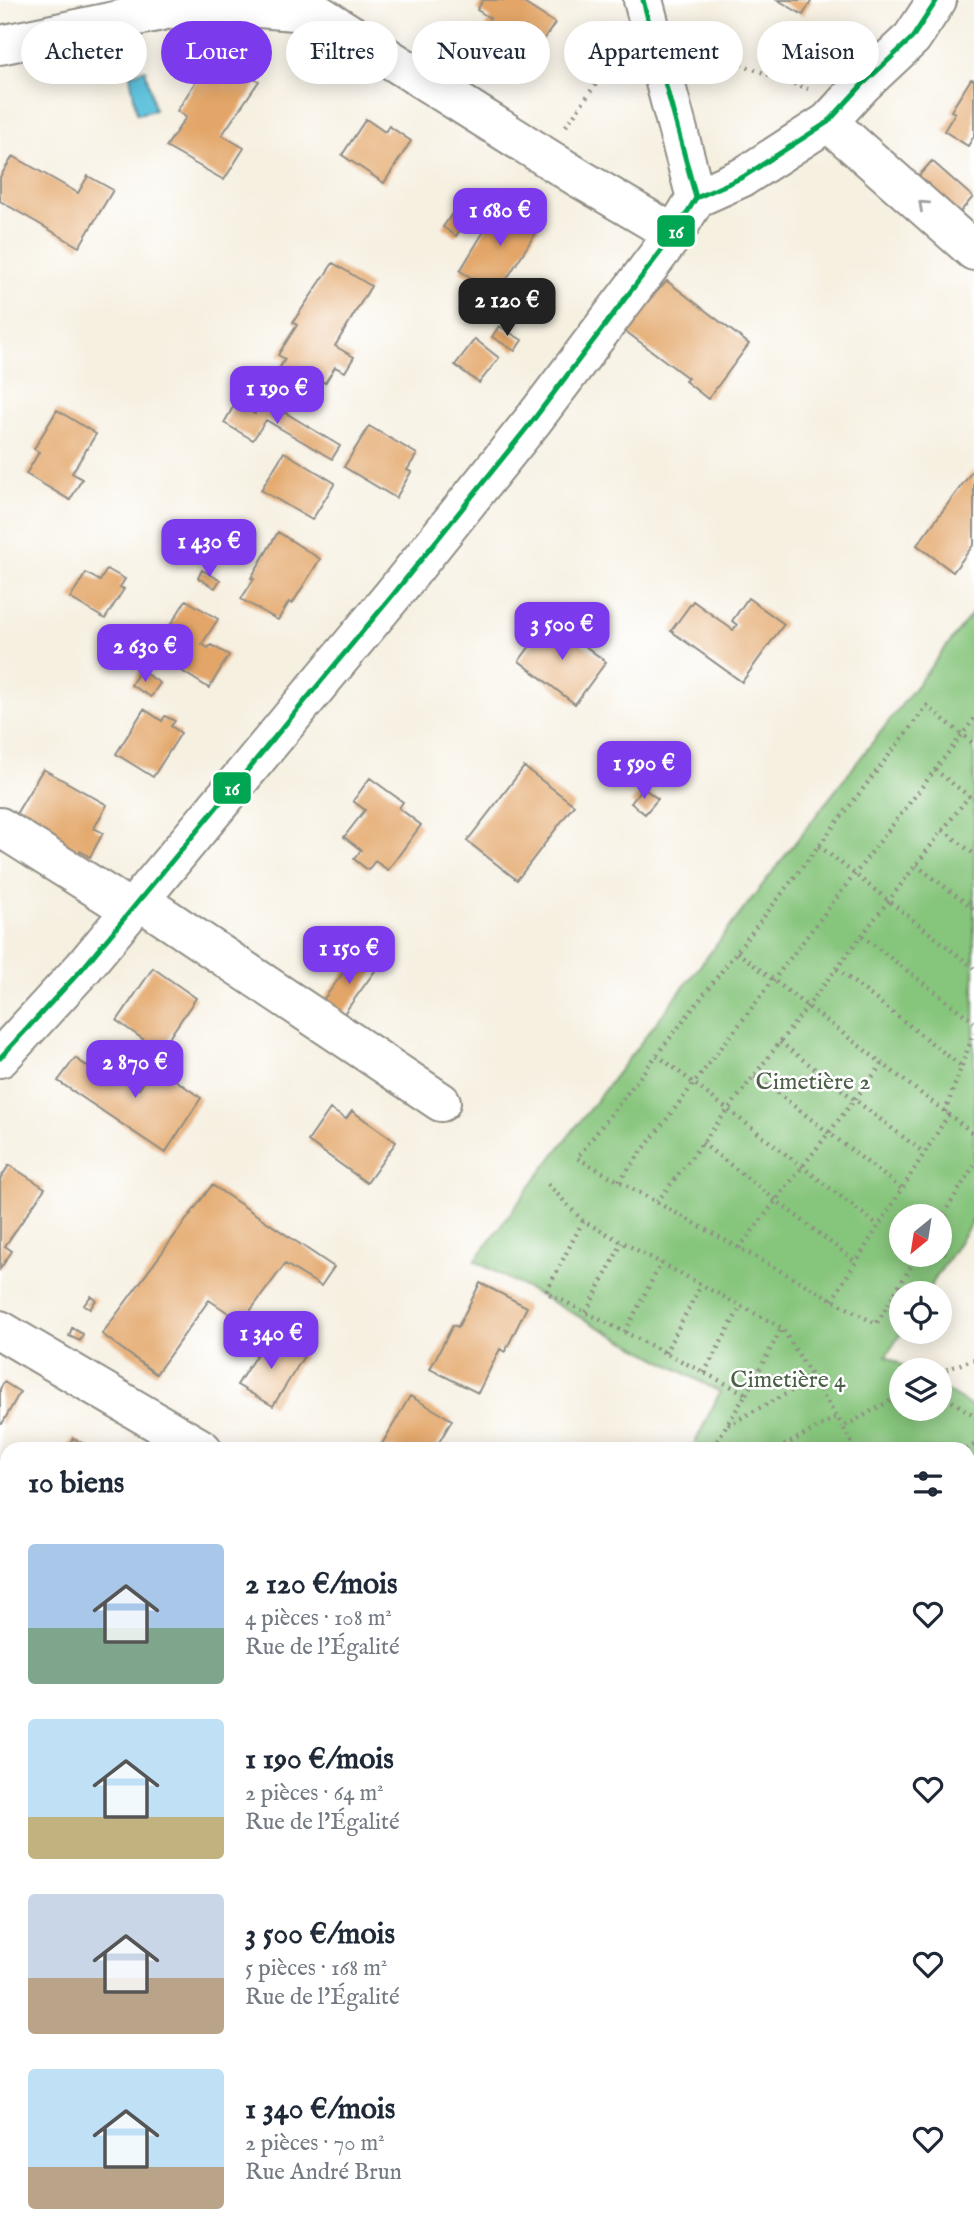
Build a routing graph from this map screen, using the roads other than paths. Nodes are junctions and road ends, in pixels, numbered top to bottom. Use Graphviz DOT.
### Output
graph roads {
  1 [pos="643,0"];
  2 [pos="937,0"];
  3 [pos="0,45"];
  4 [pos="828,122"];
  5 [pos="696,198"];
  6 [pos="674,234"];
  7 [pos="974,251"];
  8 [pos="0,827"];
  9 [pos="135,905"];
  10 [pos="0,1058"];
  11 [pos="441,1101"];
  12 [pos="0,1330"];
  13 [pos="190,1442"];
  1 -- 5 [label="street"];
  2 -- 4 [label="street"];
  3 -- 6 [label="street"];
  4 -- 5 [label="street"];
  7 -- 4 [label="street, one-way"];
  5 -- 6 [label="street"];
  6 -- 9 [label="street"];
  8 -- 9 [label="street"];
  9 -- 10 [label="street"];
  9 -- 11 [label="street"];
  12 -- 13 [label="street"];
}
